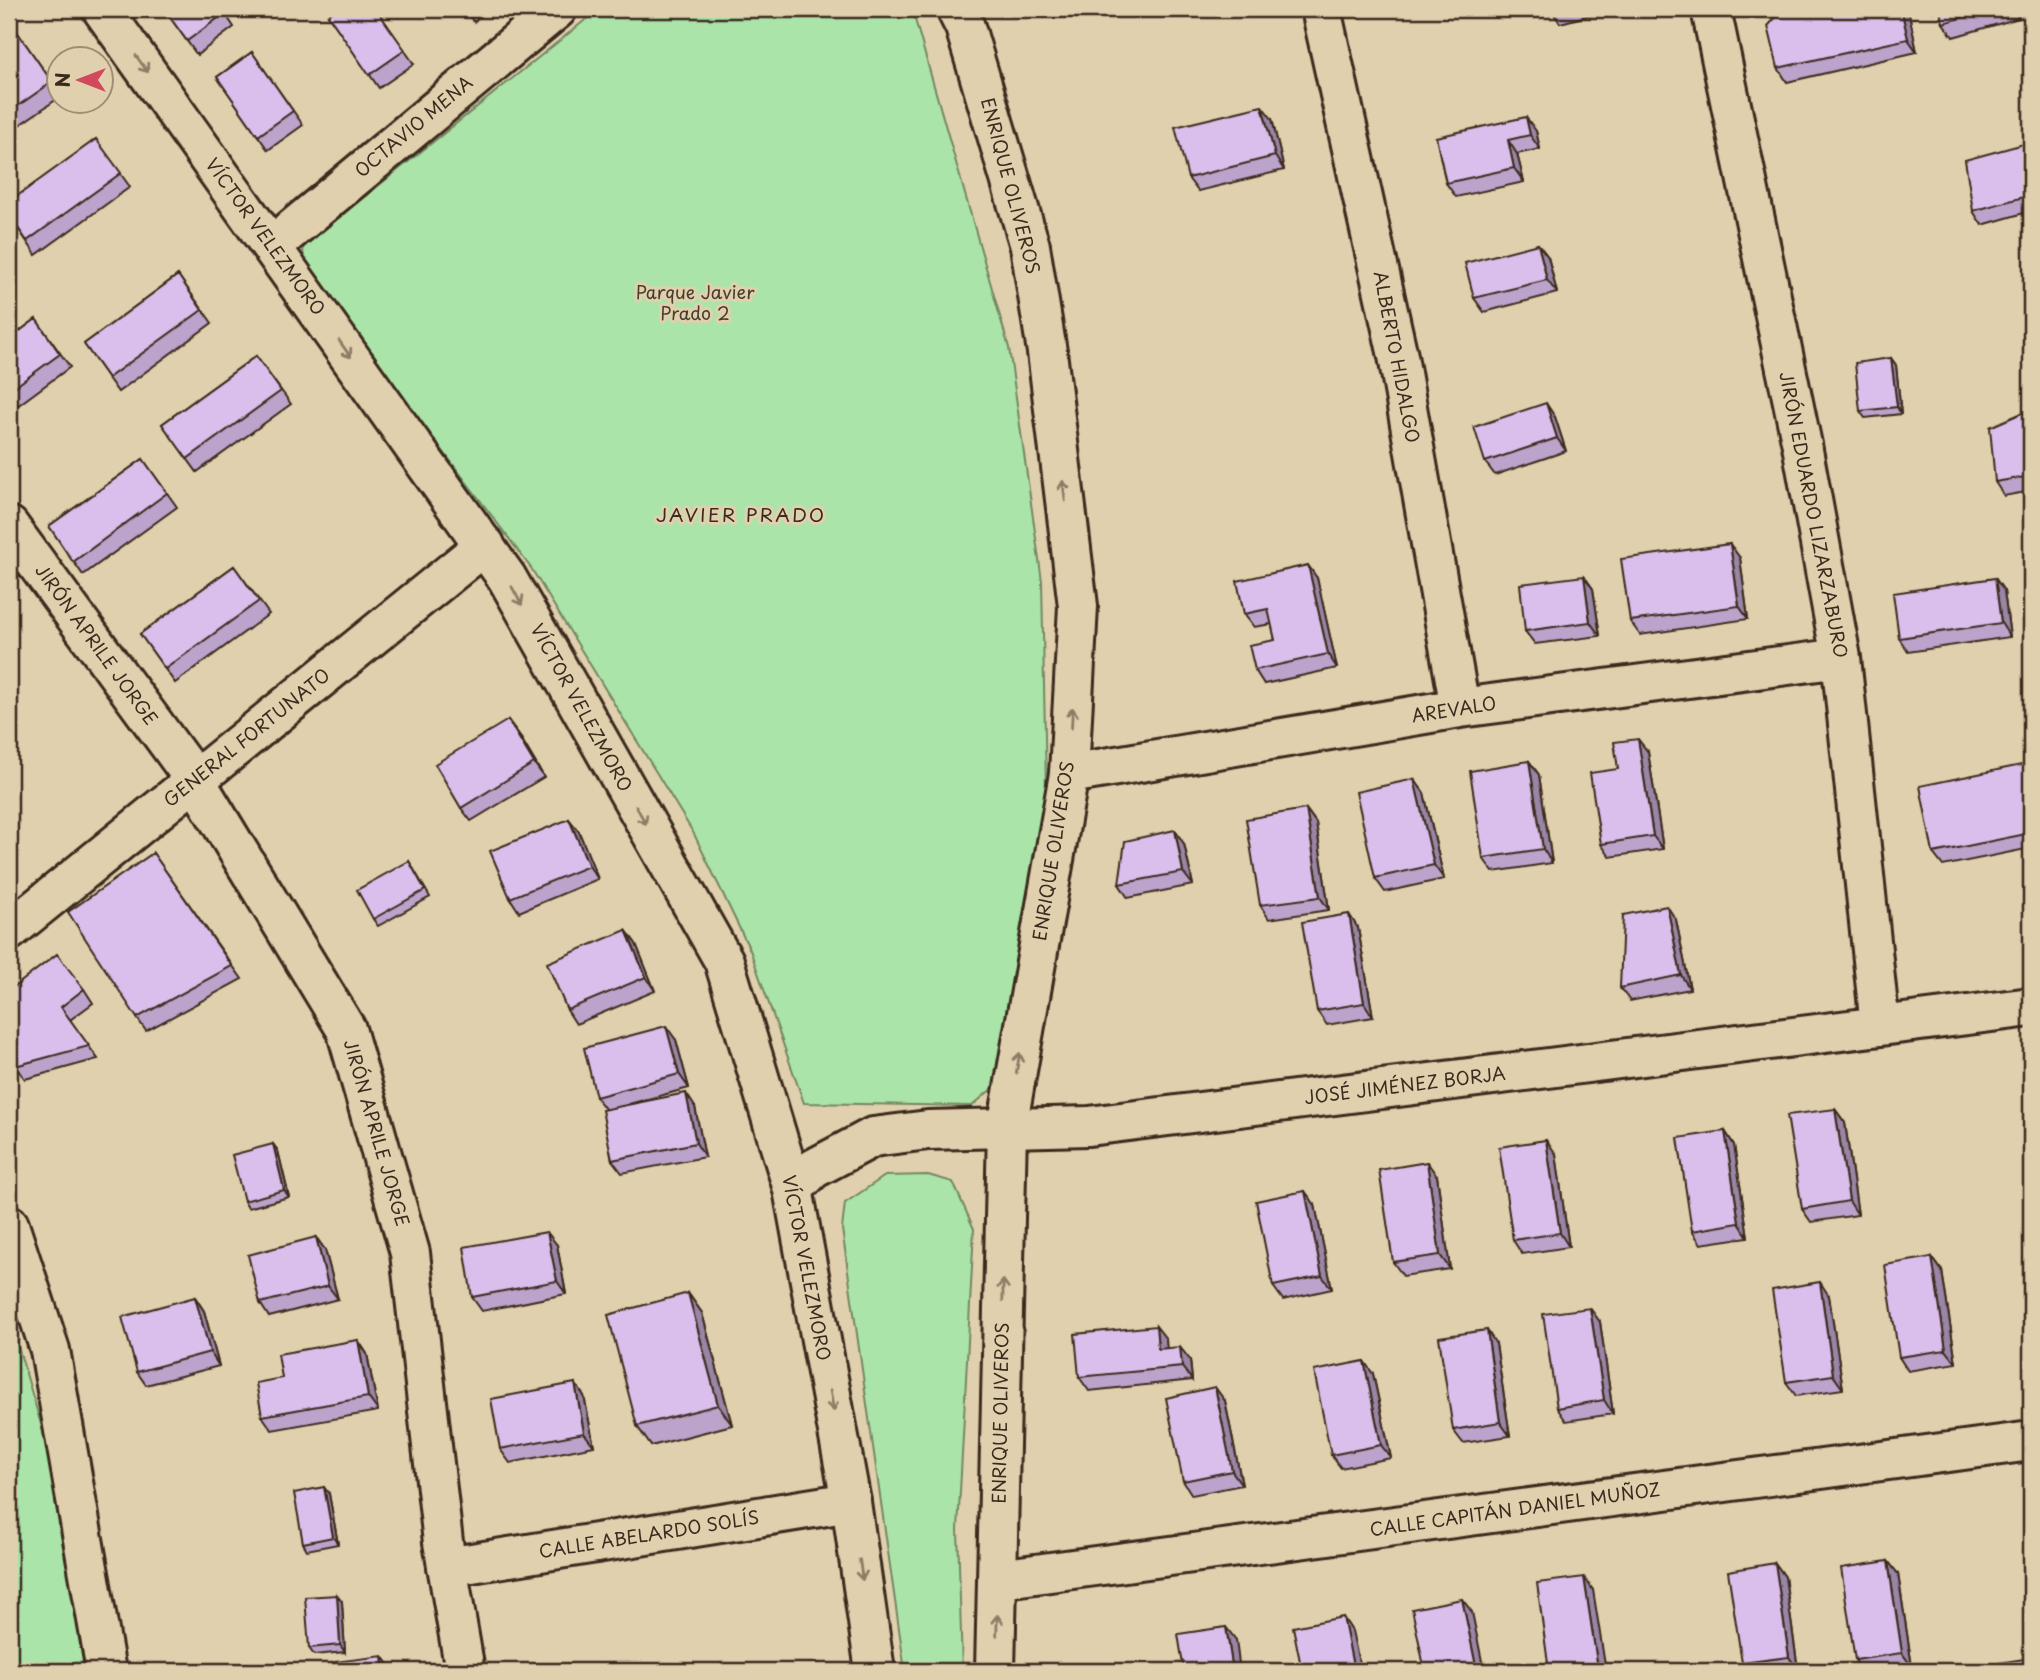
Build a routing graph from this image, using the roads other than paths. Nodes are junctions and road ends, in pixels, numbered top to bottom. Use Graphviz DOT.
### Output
graph roads {
  1 [pos="102,9"];
  2 [pos="557,9"];
  3 [pos="956,9"];
  4 [pos="1321,9"];
  5 [pos="1711,9"];
  6 [pos="272,246"];
  7 [pos="9,526"];
  8 [pos="485,545"];
  9 [pos="1841,658"];
  10 [pos="1460,708"];
  11 [pos="1069,774"];
  12 [pos="195,779"];
  13 [pos="9,931"];
  14 [pos="2031,1007"];
  15 [pos="1880,1026"];
  16 [pos="1007,1128"];
  17 [pos="793,1189"];
  18 [pos="9,1225"];
  19 [pos="2031,1440"];
  20 [pos="851,1502"];
  21 [pos="447,1567"];
  22 [pos="998,1579"];
  23 [pos="106,1671"];
  24 [pos="465,1671"];
  25 [pos="876,1671"];
  26 [pos="995,1671"];
  1 -- 6 [label="street, VÍCTOR VELEZMORO, one-way"];
  2 -- 6 [label="street, OCTAVIO MENA"];
  11 -- 3 [label="street, ENRIQUE OLIVEROS, one-way"];
  4 -- 10 [label="street, ALBERTO HIDALGO"];
  5 -- 9 [label="street, JIRÓN EDUARDO LIZARZABURO"];
  6 -- 8 [label="street, VÍCTOR VELEZMORO, one-way"];
  7 -- 12 [label="street, JIRÓN APRILE JORGE"];
  8 -- 12 [label="street, GENERAL FORTUNATO"];
  8 -- 17 [label="street, VÍCTOR VELEZMORO, one-way"];
  9 -- 10 [label="street, AREVALO"];
  9 -- 15 [label="street, JIRÓN EDUARDO LIZARZABURO"];
  10 -- 11 [label="street, AREVALO"];
  16 -- 11 [label="street, ENRIQUE OLIVEROS, one-way"];
  12 -- 13 [label="street, GENERAL FORTUNATO"];
  12 -- 21 [label="street, JIRÓN APRILE JORGE"];
  14 -- 15 [label="street, JOSÉ JIMÉNEZ BORJA"];
  15 -- 16 [label="street, JOSÉ JIMÉNEZ BORJA"];
  16 -- 17 [label="street, JOSÉ JIMÉNEZ BORJA"];
  22 -- 16 [label="street, ENRIQUE OLIVEROS, one-way"];
  17 -- 20 [label="street, VÍCTOR VELEZMORO, one-way"];
  18 -- 23 [label="street"];
  19 -- 22 [label="street, CALLE CAPITÁN DANIEL MUÑOZ"];
  20 -- 21 [label="street, CALLE ABELARDO SOLÍS"];
  20 -- 25 [label="street, VÍCTOR VELEZMORO, one-way"];
  21 -- 24 [label="street, JIRÓN APRILE JORGE"];
  26 -- 22 [label="street, ENRIQUE OLIVEROS, one-way"];
}
